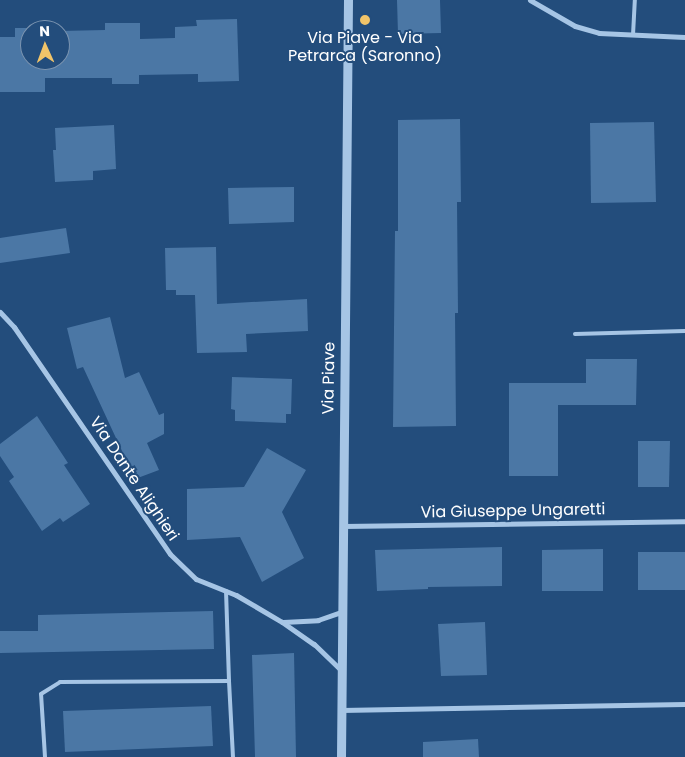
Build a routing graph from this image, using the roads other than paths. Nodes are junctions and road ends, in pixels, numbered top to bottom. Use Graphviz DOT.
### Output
graph roads {
  1 [pos="348,0"];
  2 [pos="530,0"];
  3 [pos="636,0"];
  4 [pos="633,35"];
  5 [pos="685,37"];
  6 [pos="0,312"];
  7 [pos="685,331"];
  8 [pos="575,334"];
  9 [pos="685,521"];
  10 [pos="342,526"];
  11 [pos="226,591"];
  12 [pos="341,612"];
  13 [pos="282,622"];
  14 [pos="341,670"];
  15 [pos="229,681"];
  16 [pos="685,704"];
  17 [pos="341,710"];
  18 [pos="45,757"];
  19 [pos="233,757"];
  20 [pos="341,757"];
  1 -- 10 [label="street, Via Piave"];
  2 -- 4 [label="street"];
  3 -- 4 [label="lane"];
  4 -- 5 [label="street"];
  6 -- 11 [label="street, Via Dante Alighieri"];
  7 -- 8 [label="lane"];
  9 -- 10 [label="street, Via Giuseppe Ungaretti"];
  10 -- 12 [label="street, Via Piave"];
  11 -- 13 [label="street, Via Dante Alighieri"];
  11 -- 15 [label="lane"];
  12 -- 13 [label="street"];
  12 -- 14 [label="street, Via Piave"];
  13 -- 14 [label="street, Via Dante Alighieri"];
  14 -- 17 [label="street, Via Piave"];
  15 -- 18 [label="lane"];
  15 -- 19 [label="lane"];
  16 -- 17 [label="street"];
  17 -- 20 [label="street, Via Piave"];
}
